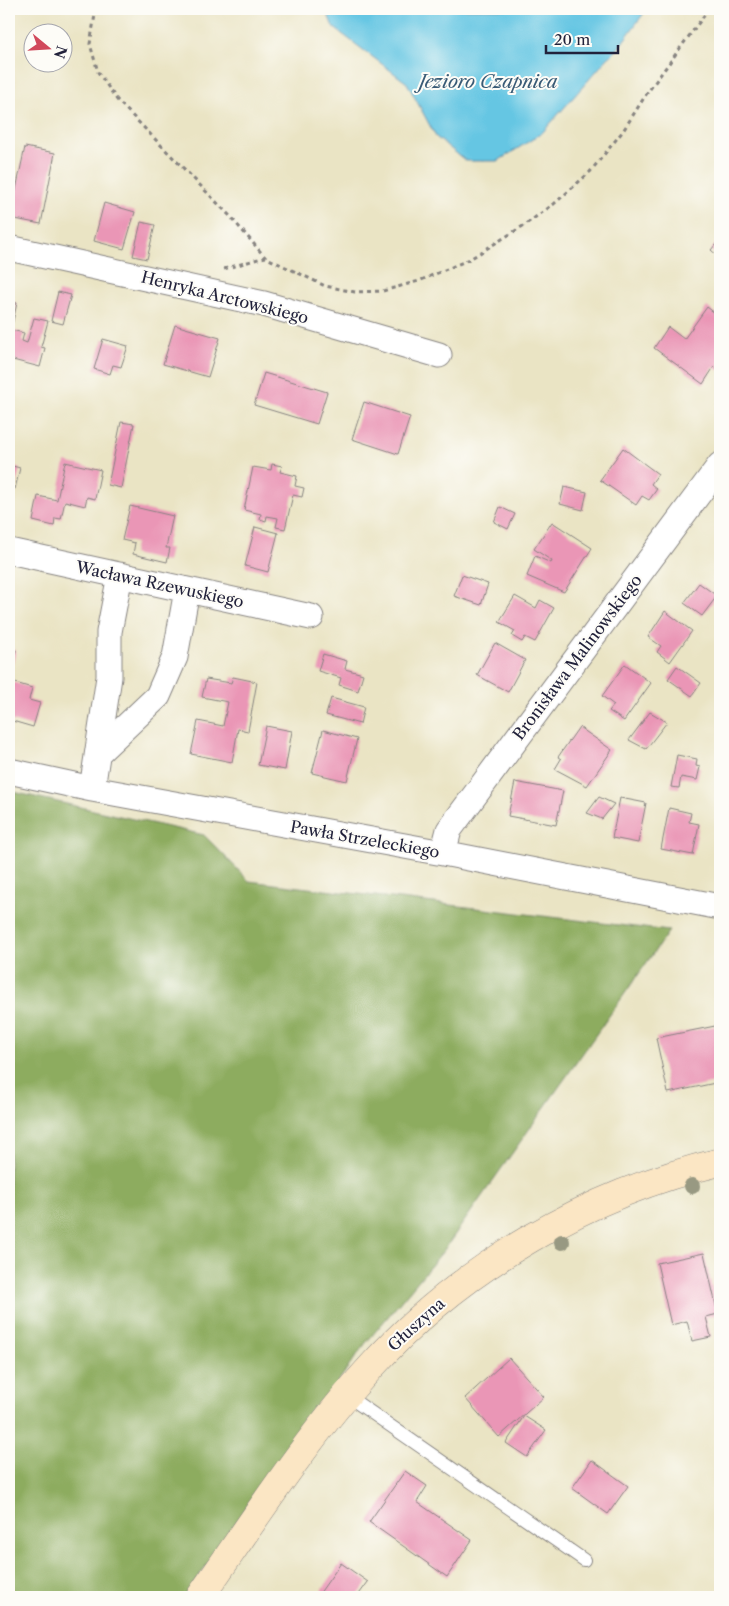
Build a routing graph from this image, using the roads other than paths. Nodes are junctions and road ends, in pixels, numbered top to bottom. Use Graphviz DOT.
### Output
graph roads {
  1 [pos="9,248"];
  2 [pos="439,355"];
  3 [pos="720,466"];
  4 [pos="9,551"];
  5 [pos="120,576"];
  6 [pos="187,590"];
  7 [pos="311,617"];
  8 [pos="98,753"];
  9 [pos="9,771"];
  10 [pos="92,789"];
  11 [pos="443,853"];
  12 [pos="720,907"];
  13 [pos="720,1162"];
  14 [pos="346,1395"];
  15 [pos="584,1560"];
  16 [pos="200,1597"];
  1 -- 2 [label="street, Henryka Arctowskiego"];
  3 -- 11 [label="street, Bronisława Malinowskiego"];
  4 -- 5 [label="street, Wacława Rzewuskiego"];
  5 -- 6 [label="street, Wacława Rzewuskiego"];
  5 -- 8 [label="street"];
  6 -- 7 [label="street, Wacława Rzewuskiego"];
  6 -- 8 [label="street"];
  8 -- 10 [label="street"];
  9 -- 10 [label="street, Pawła Strzeleckiego"];
  10 -- 11 [label="street, Pawła Strzeleckiego"];
  11 -- 12 [label="street, Pawła Strzeleckiego"];
  13 -- 14 [label="street, Głuszyna"];
  14 -- 15 [label="lane"];
  14 -- 16 [label="street, Głuszyna"];
}
